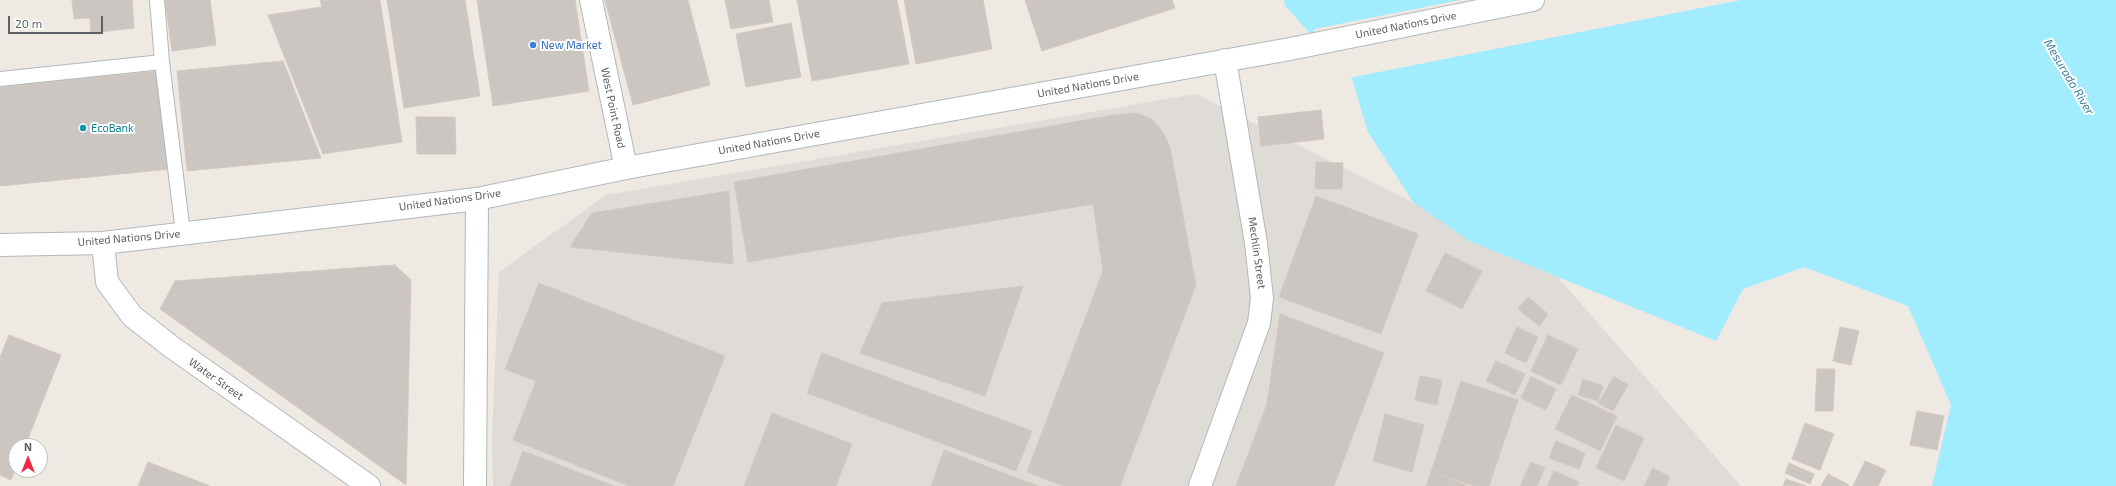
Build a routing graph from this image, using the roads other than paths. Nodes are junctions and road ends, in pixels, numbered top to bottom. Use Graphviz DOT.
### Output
graph roads {
  1 [pos="157,0"];
  2 [pos="591,0"];
  3 [pos="1533,0"];
  4 [pos="1225,60"];
  5 [pos="162,62"];
  6 [pos="0,79"];
  7 [pos="626,168"];
  8 [pos="477,199"];
  9 [pos="183,233"];
  10 [pos="103,243"];
  11 [pos="0,245"];
  12 [pos="369,486"];
  13 [pos="475,486"];
  14 [pos="1200,486"];
  1 -- 5 [label="lane"];
  2 -- 7 [label="main road, West Point Road"];
  3 -- 4 [label="main road, United Nations Drive"];
  4 -- 7 [label="main road, United Nations Drive"];
  4 -- 14 [label="main road, Mechlin Street"];
  5 -- 6 [label="lane"];
  5 -- 9 [label="lane"];
  7 -- 8 [label="main road, United Nations Drive"];
  8 -- 9 [label="main road, United Nations Drive"];
  8 -- 13 [label="main road"];
  9 -- 10 [label="main road, United Nations Drive"];
  10 -- 11 [label="main road, United Nations Drive"];
  10 -- 12 [label="main road, Water Street"];
}
